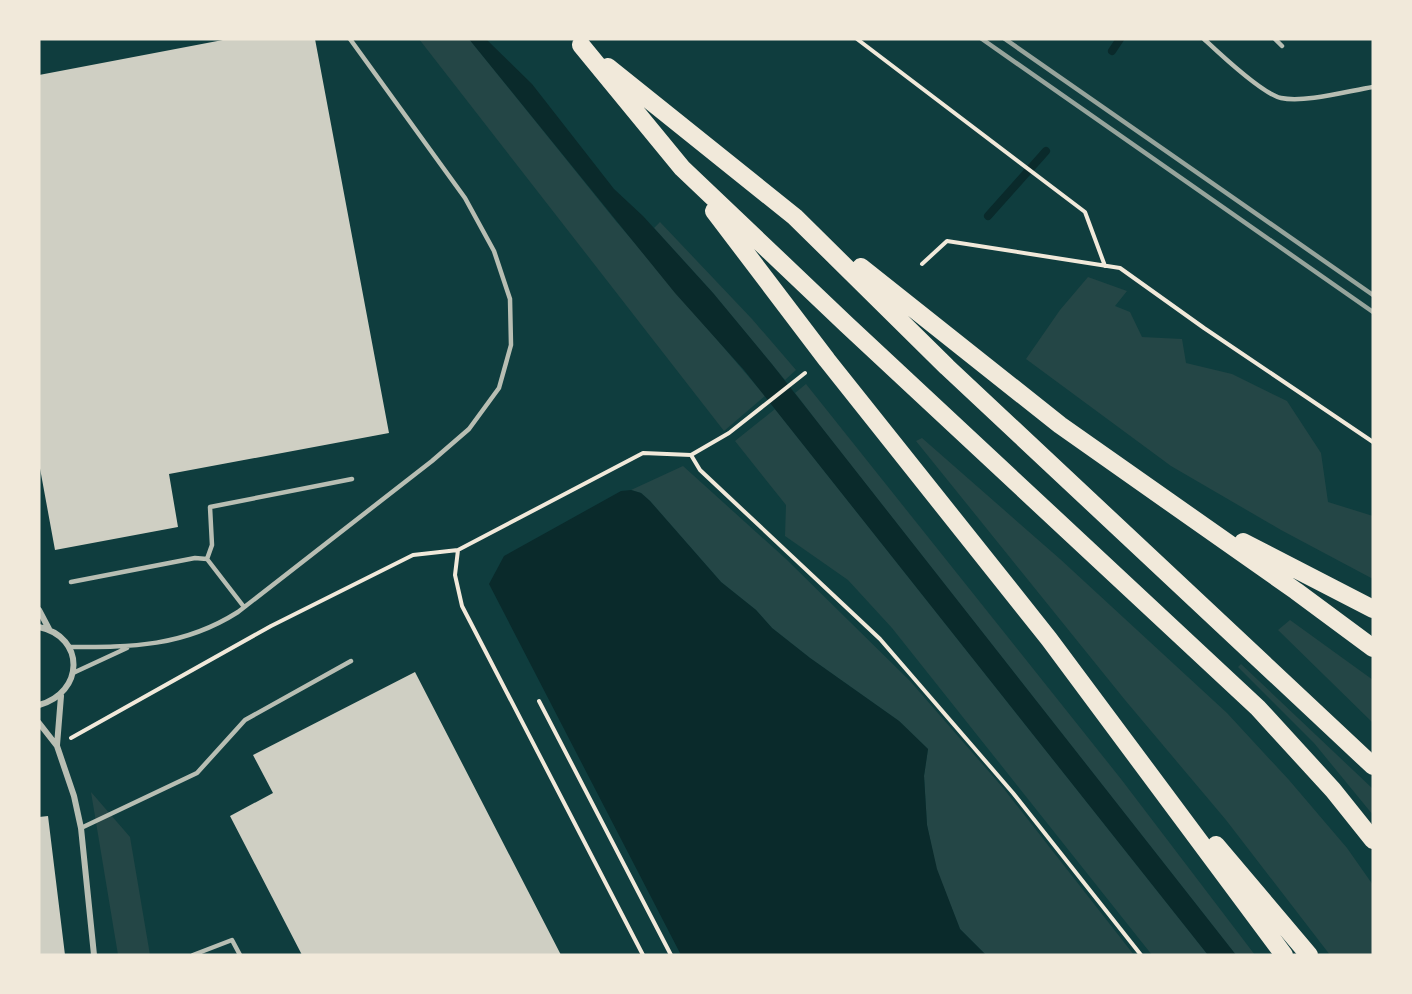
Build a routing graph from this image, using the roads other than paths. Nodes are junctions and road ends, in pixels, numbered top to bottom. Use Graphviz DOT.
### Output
graph roads {
  1 [pos="350,39"];
  2 [pos="1204,39"];
  3 [pos="1275,39"];
  4 [pos="578,42"];
  5 [pos="1282,46"];
  6 [pos="1373,87"];
  7 [pos="681,168"];
  8 [pos="795,217"];
  9 [pos="352,480"];
  10 [pos="1180,509"];
  11 [pos="207,559"];
  12 [pos="71,582"];
  13 [pos="244,607"];
  14 [pos="1373,609"];
  15 [pos="39,610"];
  16 [pos="39,627"];
  17 [pos="49,629"];
  18 [pos="69,647"];
  19 [pos="129,647"];
  20 [pos="1373,648"];
  21 [pos="351,661"];
  22 [pos="73,673"];
  23 [pos="1077,677"];
  24 [pos="61,696"];
  25 [pos="39,705"];
  26 [pos="39,723"];
  27 [pos="57,746"];
  28 [pos="1373,766"];
  29 [pos="81,828"];
  30 [pos="1373,840"];
  31 [pos="94,955"];
  32 [pos="193,955"];
  33 [pos="240,955"];
  34 [pos="1284,955"];
  35 [pos="1308,955"];
  1 -- 13 [label="lane"];
  2 -- 6 [label="lane"];
  3 -- 5 [label="lane"];
  4 -- 7 [label="highway"];
  4 -- 8 [label="highway"];
  7 -- 23 [label="highway"];
  7 -- 30 [label="highway"];
  8 -- 10 [label="highway"];
  8 -- 28 [label="highway"];
  9 -- 11 [label="lane"];
  10 -- 14 [label="highway"];
  10 -- 20 [label="highway"];
  11 -- 12 [label="lane"];
  11 -- 13 [label="lane"];
  13 -- 19 [label="lane"];
  15 -- 17 [label="street"];
  16 -- 17 [label="street"];
  17 -- 18 [label="street"];
  18 -- 19 [label="lane"];
  18 -- 22 [label="street"];
  19 -- 22 [label="lane"];
  21 -- 29 [label="lane"];
  22 -- 24 [label="street"];
  23 -- 34 [label="highway"];
  23 -- 35 [label="highway"];
  24 -- 25 [label="street"];
  24 -- 27 [label="street"];
  26 -- 27 [label="street"];
  27 -- 29 [label="street"];
  29 -- 31 [label="street"];
  32 -- 33 [label="lane"];
}
